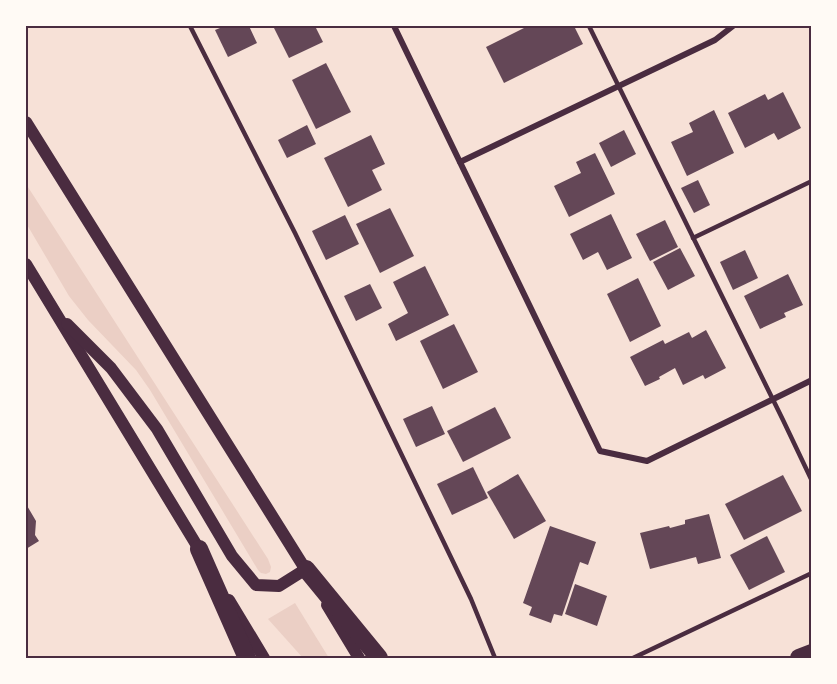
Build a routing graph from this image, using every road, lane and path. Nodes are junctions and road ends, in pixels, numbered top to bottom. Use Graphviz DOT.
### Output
graph roads {
  1 [pos="190,26"];
  2 [pos="394,26"];
  3 [pos="589,26"];
  4 [pos="733,26"];
  5 [pos="619,87"];
  6 [pos="26,122"];
  7 [pos="30,131"];
  8 [pos="460,162"];
  9 [pos="812,181"];
  10 [pos="693,238"];
  11 [pos="26,264"];
  12 [pos="54,310"];
  13 [pos="812,380"];
  14 [pos="773,399"];
  15 [pos="812,481"];
  16 [pos="199,549"];
  17 [pos="306,569"];
  18 [pos="812,573"];
  19 [pos="812,653"];
  20 [pos="247,658"];
  21 [pos="264,658"];
  22 [pos="359,658"];
  23 [pos="379,658"];
  24 [pos="495,658"];
  25 [pos="633,658"];
  26 [pos="799,658"];
  1 -- 24 [label="lane"];
  2 -- 8 [label="street"];
  3 -- 5 [label="lane"];
  4 -- 5 [label="street"];
  5 -- 8 [label="street"];
  5 -- 10 [label="lane"];
  6 -- 7 [label="main road"];
  7 -- 17 [label="main road"];
  8 -- 14 [label="street"];
  9 -- 10 [label="lane"];
  10 -- 14 [label="lane"];
  11 -- 12 [label="main road"];
  12 -- 16 [label="main road"];
  12 -- 17 [label="main road"];
  13 -- 14 [label="street"];
  14 -- 15 [label="lane"];
  16 -- 20 [label="highway"];
  16 -- 21 [label="main road"];
  17 -- 22 [label="main road"];
  17 -- 23 [label="highway"];
  18 -- 25 [label="lane"];
  19 -- 26 [label="highway"];
}
